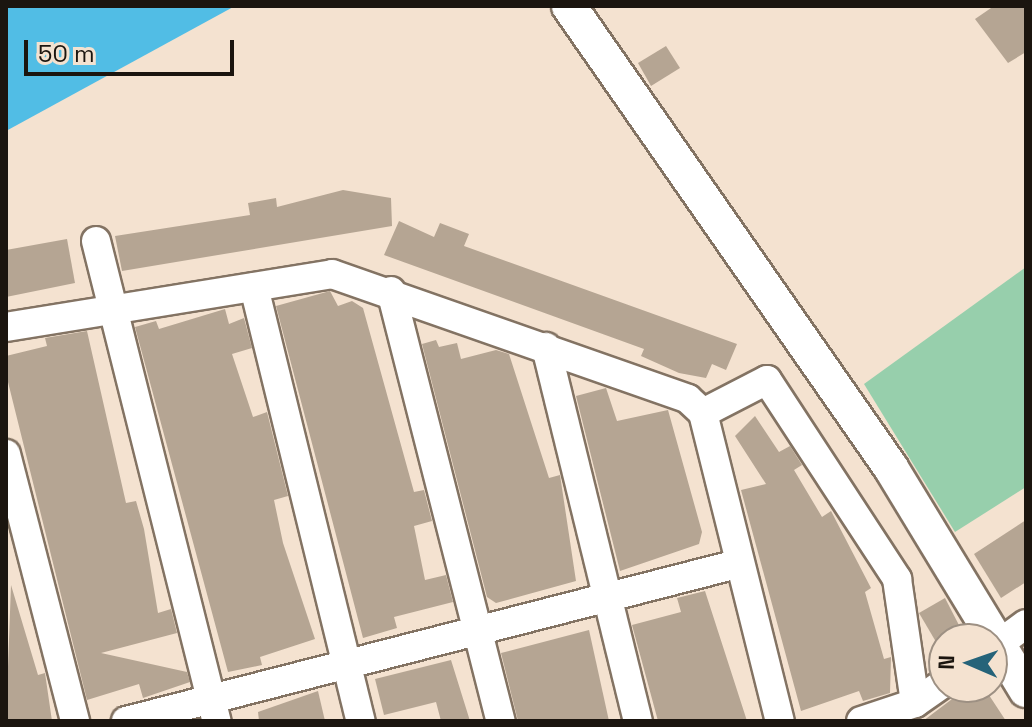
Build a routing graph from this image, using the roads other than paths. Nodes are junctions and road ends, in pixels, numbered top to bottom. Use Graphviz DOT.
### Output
graph roads {
  1 [pos="569,6"];
  2 [pos="96,241"];
  3 [pos="254,287"];
  4 [pos="391,291"];
  5 [pos="111,307"];
  6 [pos="6,327"];
  7 [pos="546,347"];
  8 [pos="703,413"];
  9 [pos="6,454"];
  10 [pos="737,564"];
  11 [pos="606,599"];
  12 [pos="995,623"];
  13 [pos="477,631"];
  14 [pos="1008,644"];
  15 [pos="345,665"];
  16 [pos="1026,690"];
  17 [pos="928,694"];
  18 [pos="915,703"];
  19 [pos="214,710"];
  20 [pos="75,721"];
  21 [pos="126,721"];
  22 [pos="361,721"];
  23 [pos="501,721"];
  24 [pos="638,721"];
  25 [pos="780,721"];
  26 [pos="861,721"];
  1 -- 12 [label="street"];
  2 -- 5 [label="street"];
  3 -- 4 [label="street"];
  3 -- 5 [label="street"];
  3 -- 15 [label="street"];
  4 -- 7 [label="street"];
  4 -- 13 [label="street"];
  5 -- 6 [label="street"];
  5 -- 19 [label="street"];
  7 -- 8 [label="street"];
  7 -- 11 [label="street"];
  8 -- 10 [label="street"];
  8 -- 18 [label="street"];
  9 -- 20 [label="street"];
  10 -- 11 [label="street"];
  10 -- 25 [label="street"];
  11 -- 13 [label="street"];
  11 -- 24 [label="street"];
  13 -- 15 [label="street"];
  13 -- 23 [label="street"];
  14 -- 16 [label="street"];
  15 -- 19 [label="street"];
  15 -- 22 [label="street"];
  17 -- 18 [label="street"];
  18 -- 26 [label="street"];
  19 -- 21 [label="street"];
}
